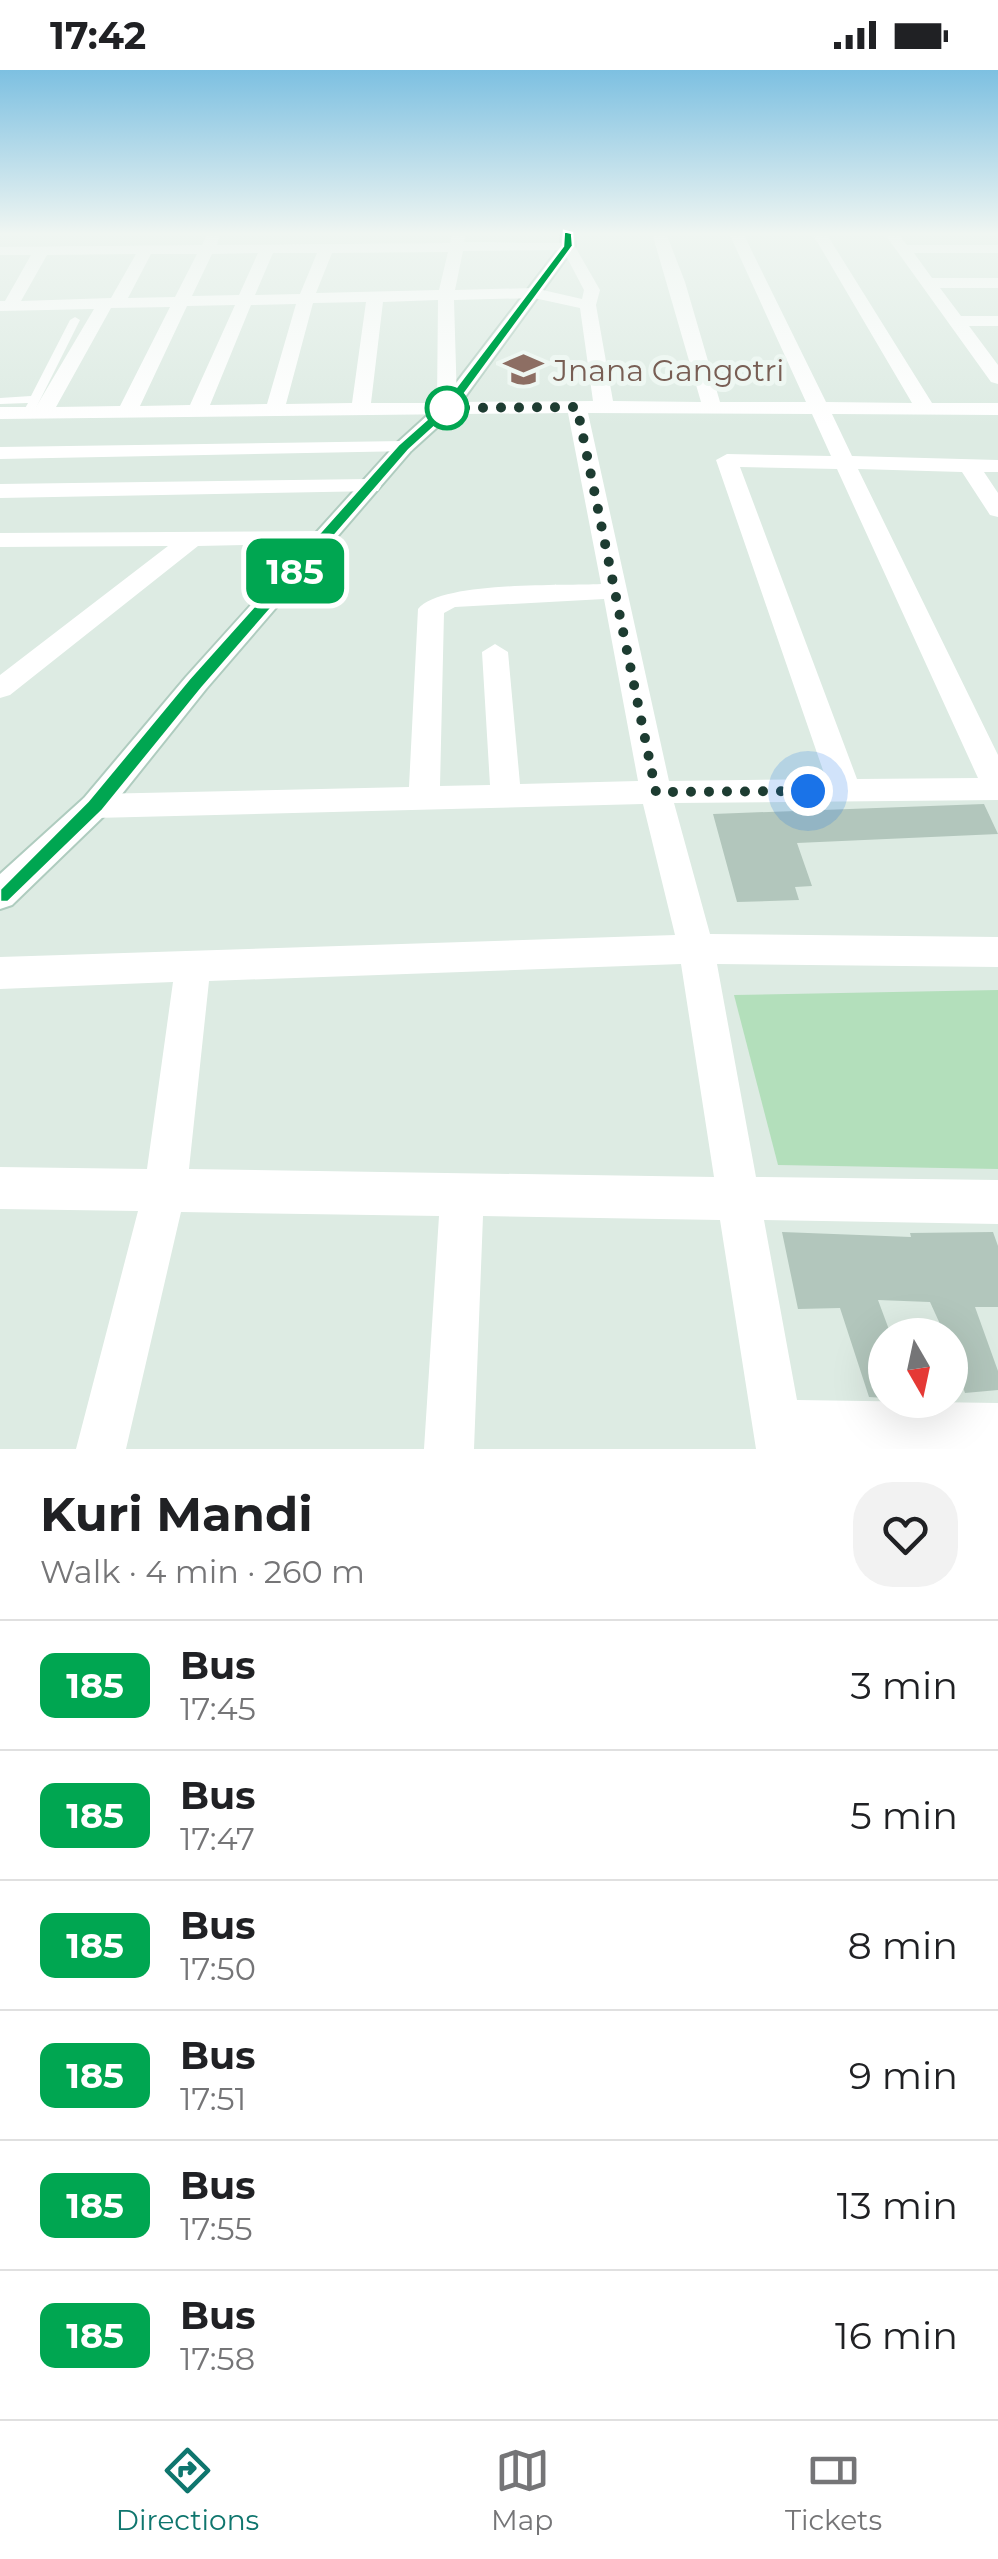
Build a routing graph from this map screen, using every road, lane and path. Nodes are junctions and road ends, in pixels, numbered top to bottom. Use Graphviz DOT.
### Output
graph roads {
  1 [pos="115,297"];
  2 [pos="182,297"];
  3 [pos="248,297"];
  4 [pos="312,297"];
  5 [pos="388,297"];
  6 [pos="446,297"];
  7 [pos="531,297"];
  8 [pos="555,297"];
  9 [pos="590,297"];
  10 [pos="681,297"];
  11 [pos="767,297"];
  12 [pos="858,297"];
  13 [pos="939,297"];
  14 [pos="306,299"];
  15 [pos="246,300"];
  16 [pos="180,302"];
  17 [pos="112,303"];
  18 [pos="588,304"];
  19 [pos="5,306"];
  20 [pos="75,320"];
  21 [pos="956,321"];
  22 [pos="998,321"];
  23 [pos="991,360"];
  24 [pos="998,378"];
  25 [pos="0,401"];
  26 [pos="36,408"];
  27 [pos="361,408"];
  28 [pos="447,408"];
  29 [pos="590,408"];
  30 [pos="712,408"];
  31 [pos="820,408"];
  32 [pos="926,408"];
  33 [pos="998,408"];
  34 [pos="275,409"];
  35 [pos="128,410"];
  36 [pos="198,410"];
  37 [pos="0,413"];
  38 [pos="404,447"];
  39 [pos="0,453"];
  40 [pos="842,460"];
  41 [pos="969,466"];
  42 [pos="998,466"];
  43 [pos="370,486"];
  44 [pos="0,491"];
  45 [pos="998,510"];
  46 [pos="324,538"];
  47 [pos="192,539"];
  48 [pos="0,540"];
  49 [pos="612,591"];
  50 [pos="495,652"];
  51 [pos="0,688"];
  52 [pos="998,788"];
  53 [pos="846,791"];
  54 [pos="656,792"];
  55 [pos="506,796"];
  56 [pos="424,798"];
  57 [pos="95,806"];
  58 [pos="0,895"];
  59 [pos="696,949"];
  60 [pos="998,952"];
  61 [pos="193,967"];
  62 [pos="0,973"];
  63 [pos="0,1188"];
  64 [pos="165,1190"];
  65 [pos="462,1192"];
  66 [pos="740,1195"];
  67 [pos="998,1202"];
  68 [pos="998,1428"];
  69 [pos="780,1437"];
  70 [pos="101,1449"];
  71 [pos="448,1449"];
  1 -- 17 [label="street"];
  2 -- 16 [label="street"];
  3 -- 15 [label="street"];
  4 -- 14 [label="street"];
  5 -- 27 [label="street"];
  6 -- 28 [label="street"];
  7 -- 28 [label="street"];
  8 -- 18 [label="street"];
  9 -- 18 [label="street"];
  10 -- 30 [label="street"];
  11 -- 31 [label="street"];
  12 -- 32 [label="street"];
  13 -- 21 [label="street"];
  14 -- 15 [label="street"];
  14 -- 34 [label="street"];
  15 -- 16 [label="street"];
  15 -- 36 [label="street"];
  16 -- 17 [label="street"];
  16 -- 35 [label="street"];
  17 -- 19 [label="street"];
  17 -- 26 [label="street"];
  18 -- 29 [label="street"];
  20 -- 26 [label="lane"];
  21 -- 22 [label="street"];
  21 -- 23 [label="street"];
  23 -- 24 [label="street"];
  25 -- 26 [label="lane"];
  26 -- 35 [label="street"];
  26 -- 37 [label="street"];
  27 -- 28 [label="street"];
  27 -- 34 [label="street"];
  28 -- 29 [label="street"];
  28 -- 38 [label="street"];
  29 -- 30 [label="street"];
  29 -- 49 [label="street"];
  30 -- 31 [label="street"];
  31 -- 32 [label="street"];
  31 -- 40 [label="street"];
  32 -- 33 [label="street"];
  34 -- 36 [label="street"];
  35 -- 36 [label="street"];
  38 -- 39 [label="street"];
  38 -- 43 [label="street"];
  40 -- 41 [label="street"];
  40 -- 52 [label="street"];
  40 -- 53 [label="street"];
  41 -- 42 [label="street"];
  41 -- 45 [label="street"];
  43 -- 44 [label="street"];
  43 -- 46 [label="street"];
  46 -- 47 [label="street"];
  46 -- 57 [label="street"];
  47 -- 48 [label="street"];
  47 -- 51 [label="street"];
  49 -- 54 [label="street"];
  49 -- 56 [label="street"];
  50 -- 55 [label="street"];
  52 -- 53 [label="street"];
  53 -- 54 [label="street"];
  54 -- 55 [label="street"];
  54 -- 59 [label="street"];
  55 -- 56 [label="street"];
  56 -- 57 [label="street"];
  57 -- 58 [label="street"];
  59 -- 60 [label="street"];
  59 -- 61 [label="street"];
  59 -- 66 [label="street"];
  61 -- 62 [label="street"];
  61 -- 64 [label="street"];
  63 -- 64 [label="street"];
  64 -- 65 [label="street"];
  64 -- 70 [label="street"];
  65 -- 66 [label="street"];
  65 -- 71 [label="street"];
  66 -- 67 [label="street"];
  66 -- 69 [label="street"];
  68 -- 69 [label="street"];
}
